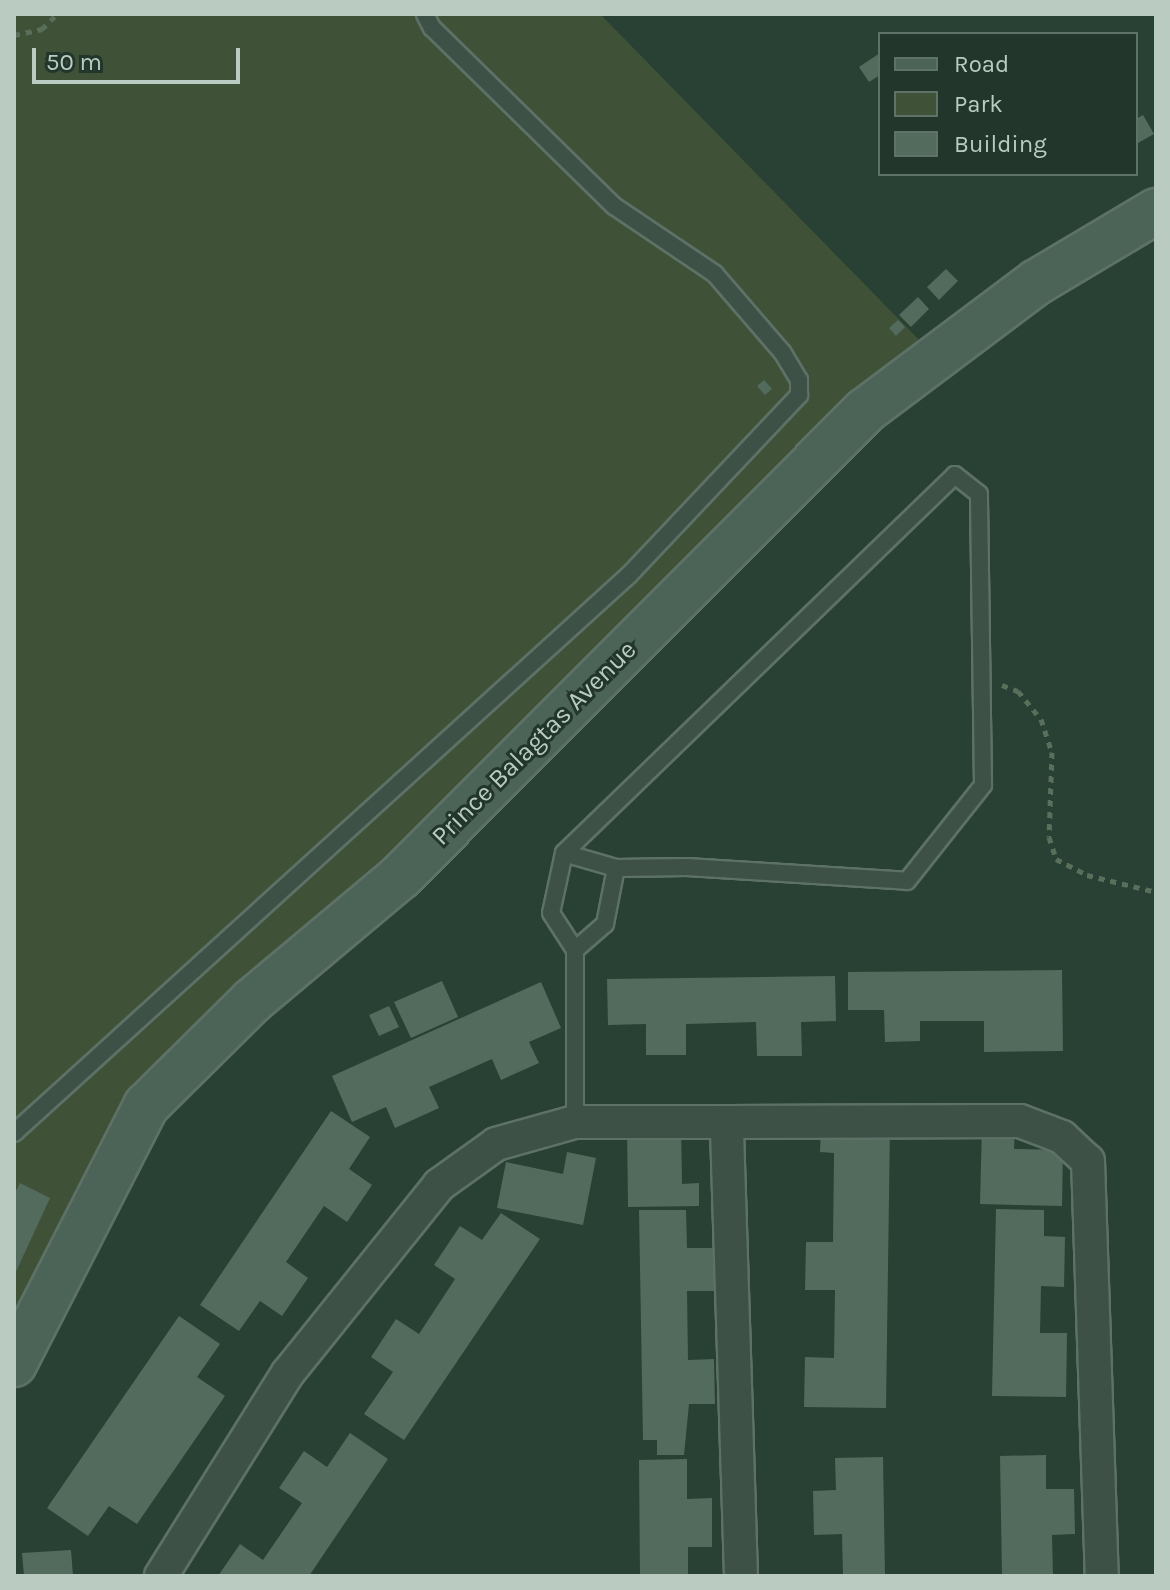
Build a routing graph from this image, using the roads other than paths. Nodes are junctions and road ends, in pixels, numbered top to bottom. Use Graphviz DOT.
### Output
graph roads {
  1 [pos="425,14"];
  2 [pos="1156,211"];
  3 [pos="564,853"];
  4 [pos="616,868"];
  5 [pos="575,950"];
  6 [pos="575,1122"];
  7 [pos="727,1122"];
  8 [pos="14,1133"];
  9 [pos="14,1364"];
  10 [pos="161,1576"];
  11 [pos="741,1576"];
  12 [pos="1102,1576"];
  1 -- 8 [label="lane"];
  2 -- 9 [label="main road, Prince Balagtas Avenue"];
  3 -- 4 [label="lane"];
  3 -- 4 [label="lane"];
  3 -- 5 [label="lane"];
  4 -- 5 [label="lane"];
  5 -- 6 [label="lane"];
  6 -- 7 [label="street"];
  6 -- 10 [label="street"];
  7 -- 11 [label="street"];
  7 -- 12 [label="street"];
}
